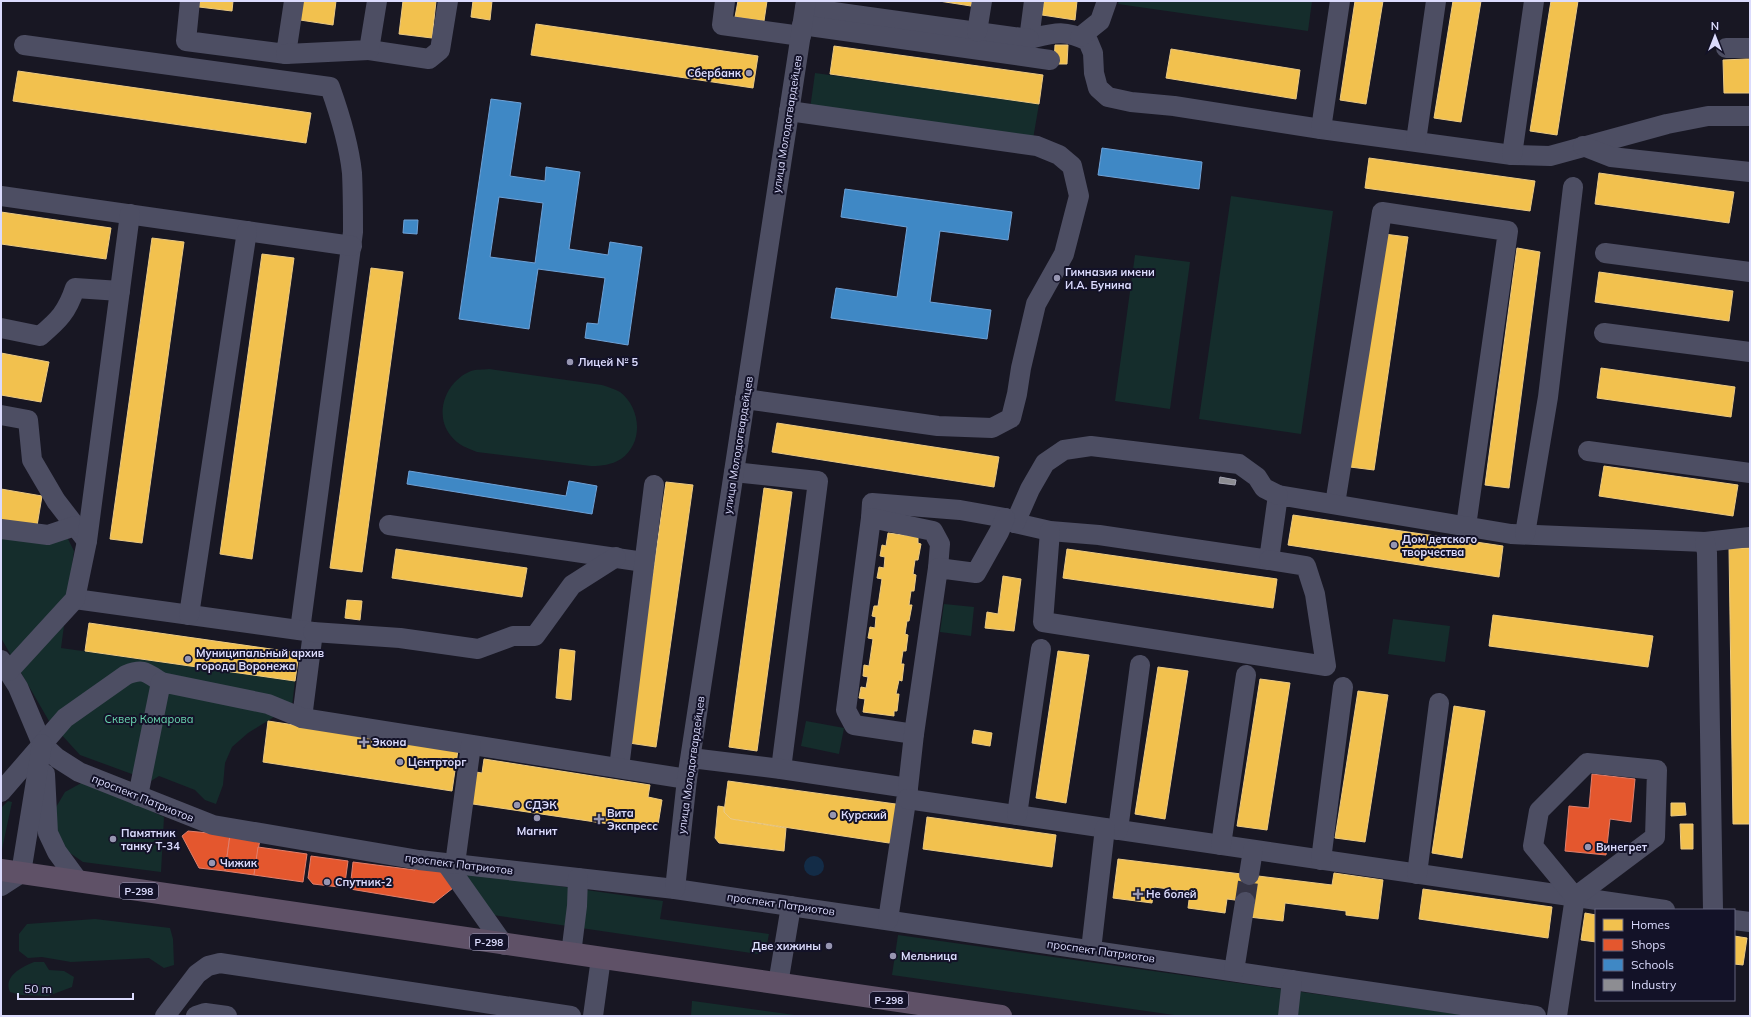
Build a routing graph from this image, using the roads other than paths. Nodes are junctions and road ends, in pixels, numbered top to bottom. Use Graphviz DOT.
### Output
graph roads {
  1 [pos="190,1"];
  2 [pos="294,1"];
  3 [pos="377,1"];
  4 [pos="448,1"];
  5 [pos="725,1"];
  6 [pos="982,1"];
  7 [pos="1034,1"];
  8 [pos="1107,1"];
  9 [pos="1340,1"];
  10 [pos="1436,1"];
  11 [pos="1534,1"];
  12 [pos="881,10"];
  13 [pos="803,17"];
  14 [pos="978,32"];
  15 [pos="1080,37"];
  16 [pos="1029,39"];
  17 [pos="24,45"];
  18 [pos="1726,48"];
  19 [pos="1750,48"];
  20 [pos="369,50"];
  21 [pos="286,54"];
  22 [pos="1050,60"];
  23 [pos="789,111"];
  24 [pos="1750,116"];
  25 [pos="1321,129"];
  26 [pos="1416,141"];
  27 [pos="1583,146"];
  28 [pos="1512,155"];
  29 [pos="1750,172"];
  30 [pos="1573,187"];
  31 [pos="1,196"];
  32 [pos="130,214"];
  33 [pos="247,231"];
  34 [pos="352,246"];
  35 [pos="1605,253"];
  36 [pos="1750,272"];
  37 [pos="120,290"];
  38 [pos="1,328"];
  39 [pos="1604,333"];
  40 [pos="1750,352"];
  41 [pos="745,399"];
  42 [pos="1,415"];
  43 [pos="1588,451"];
  44 [pos="734,472"];
  45 [pos="1750,473"];
  46 [pos="654,485"];
  47 [pos="1278,495"];
  48 [pos="1335,504"];
  49 [pos="871,518"];
  50 [pos="1010,520"];
  51 [pos="389,525"];
  52 [pos="75,526"];
  53 [pos="1466,526"];
  54 [pos="1,528"];
  55 [pos="1050,531"];
  56 [pos="1525,534"];
  57 [pos="1750,537"];
  58 [pos="87,541"];
  59 [pos="1705,542"];
  60 [pos="616,557"];
  61 [pos="1269,560"];
  62 [pos="644,562"];
  63 [pos="938,568"];
  64 [pos="75,599"];
  65 [pos="189,615"];
  66 [pos="307,631"];
  67 [pos="1041,649"];
  68 [pos="5,665"];
  69 [pos="1140,665"];
  70 [pos="1246,675"];
  71 [pos="161,682"];
  72 [pos="1343,688"];
  73 [pos="1439,703"];
  74 [pos="302,718"];
  75 [pos="914,734"];
  76 [pos="42,744"];
  77 [pos="471,745"];
  78 [pos="691,758"];
  79 [pos="619,768"];
  80 [pos="781,769"];
  81 [pos="687,779"];
  82 [pos="1,792"];
  83 [pos="907,794"];
  84 [pos="138,796"];
  85 [pos="1017,815"];
  86 [pos="1111,829"];
  87 [pos="1221,845"];
  88 [pos="1253,850"];
  89 [pos="1321,860"];
  90 [pos="450,864"];
  91 [pos="11,872"];
  92 [pos="1417,874"];
  93 [pos="1249,875"];
  94 [pos="578,878"];
  95 [pos="79,882"];
  96 [pos="1,886"];
  97 [pos="674,888"];
  98 [pos="1575,897"];
  99 [pos="1245,902"];
  100 [pos="791,906"];
  101 [pos="1658,909"];
  102 [pos="1713,909"];
  103 [pos="888,920"];
  104 [pos="1735,920"];
  105 [pos="1750,922"];
  106 [pos="504,945"];
  107 [pos="1091,950"];
  108 [pos="571,954"];
  109 [pos="601,958"];
  110 [pos="1234,971"];
  111 [pos="1292,980"];
  112 [pos="778,984"];
  113 [pos="165,1016"];
  114 [pos="196,1016"];
  115 [pos="227,1016"];
  116 [pos="571,1016"];
  117 [pos="593,1016"];
  118 [pos="1000,1016"];
  119 [pos="1288,1016"];
  120 [pos="1536,1016"];
  121 [pos="1557,1016"];
  1 -- 21 [label="street"];
  2 -- 21 [label="street"];
  3 -- 20 [label="street"];
  4 -- 20 [label="street"];
  5 -- 13 [label="street"];
  6 -- 14 [label="street"];
  7 -- 16 [label="street"];
  8 -- 15 [label="street"];
  9 -- 25 [label="street"];
  10 -- 26 [label="street"];
  11 -- 28 [label="street"];
  12 -- 13 [label="street"];
  12 -- 14 [label="street"];
  13 -- 22 [label="street"];
  13 -- 23 [label="street, улица Молодогвардейцев"];
  14 -- 16 [label="street"];
  15 -- 16 [label="street"];
  15 -- 25 [label="street"];
  17 -- 34 [label="street"];
  18 -- 19 [label="street"];
  20 -- 21 [label="street"];
  23 -- 41 [label="street, улица Молодогвардейцев"];
  23 -- 41 [label="street"];
  24 -- 27 [label="street"];
  25 -- 26 [label="street"];
  26 -- 28 [label="street"];
  27 -- 28 [label="street"];
  27 -- 29 [label="street"];
  30 -- 56 [label="street"];
  31 -- 32 [label="street"];
  32 -- 33 [label="street"];
  32 -- 37 [label="street"];
  33 -- 34 [label="street"];
  33 -- 65 [label="street"];
  34 -- 66 [label="street"];
  35 -- 36 [label="street"];
  37 -- 38 [label="street"];
  37 -- 58 [label="street"];
  39 -- 40 [label="street"];
  41 -- 44 [label="street, улица Молодогвардейцев"];
  42 -- 52 [label="street"];
  43 -- 45 [label="street"];
  44 -- 78 [label="street, улица Молодогвардейцев"];
  44 -- 80 [label="street"];
  46 -- 62 [label="street"];
  47 -- 48 [label="street"];
  47 -- 50 [label="street"];
  47 -- 61 [label="street"];
  48 -- 53 [label="street"];
  48 -- 53 [label="street"];
  49 -- 50 [label="street"];
  49 -- 63 [label="street"];
  49 -- 75 [label="street"];
  50 -- 55 [label="street"];
  50 -- 63 [label="street"];
  51 -- 60 [label="street"];
  52 -- 54 [label="street"];
  52 -- 58 [label="street"];
  53 -- 56 [label="street"];
  55 -- 61 [label="street"];
  55 -- 61 [label="street"];
  56 -- 59 [label="street"];
  57 -- 59 [label="street"];
  58 -- 64 [label="street"];
  59 -- 102 [label="street"];
  60 -- 62 [label="street"];
  60 -- 66 [label="street"];
  62 -- 79 [label="street"];
  63 -- 75 [label="street"];
  64 -- 65 [label="street"];
  64 -- 68 [label="street"];
  65 -- 66 [label="street"];
  66 -- 74 [label="street"];
  67 -- 85 [label="street"];
  68 -- 76 [label="street, проспект Патриотов"];
  69 -- 86 [label="street"];
  70 -- 87 [label="street"];
  71 -- 74 [label="street"];
  71 -- 76 [label="street"];
  71 -- 84 [label="street"];
  72 -- 89 [label="street"];
  73 -- 92 [label="street"];
  74 -- 77 [label="street"];
  75 -- 83 [label="street"];
  76 -- 82 [label="street"];
  76 -- 84 [label="street, проспект Патриотов"];
  76 -- 91 [label="street"];
  76 -- 95 [label="street"];
  77 -- 79 [label="street"];
  77 -- 90 [label="street"];
  78 -- 80 [label="street"];
  78 -- 81 [label="street, улица Молодогвардейцев"];
  79 -- 81 [label="street"];
  80 -- 83 [label="street"];
  81 -- 97 [label="street, улица Молодогвардейцев"];
  83 -- 85 [label="street"];
  83 -- 103 [label="street"];
  84 -- 90 [label="street, проспект Патриотов"];
  85 -- 86 [label="street"];
  86 -- 87 [label="street"];
  86 -- 107 [label="street"];
  87 -- 88 [label="street"];
  88 -- 89 [label="street"];
  88 -- 93 [label="street"];
  89 -- 92 [label="street"];
  90 -- 94 [label="street, проспект Патриотов"];
  90 -- 106 [label="street"];
  91 -- 95 [label="highway, Р-298"];
  91 -- 96 [label="street"];
  92 -- 98 [label="street"];
  94 -- 97 [label="street, проспект Патриотов"];
  94 -- 108 [label="street"];
  95 -- 106 [label="highway, Р-298"];
  97 -- 100 [label="street, проспект Патриотов"];
  98 -- 98 [label="street"];
  98 -- 101 [label="street"];
  98 -- 121 [label="street"];
  99 -- 110 [label="street"];
  100 -- 103 [label="street, проспект Патриотов"];
  100 -- 112 [label="street"];
  103 -- 107 [label="street, проспект Патриотов"];
  104 -- 105 [label="street"];
  106 -- 108 [label="highway, Р-298"];
  107 -- 110 [label="street, проспект Патриотов"];
  108 -- 109 [label="highway, Р-298"];
  109 -- 112 [label="highway, Р-298"];
  109 -- 117 [label="street"];
  110 -- 111 [label="street, проспект Патриотов"];
  111 -- 119 [label="street"];
  111 -- 120 [label="street, проспект Патриотов"];
  112 -- 118 [label="highway, Р-298"];
  113 -- 116 [label="street"];
  114 -- 115 [label="street"];
}
